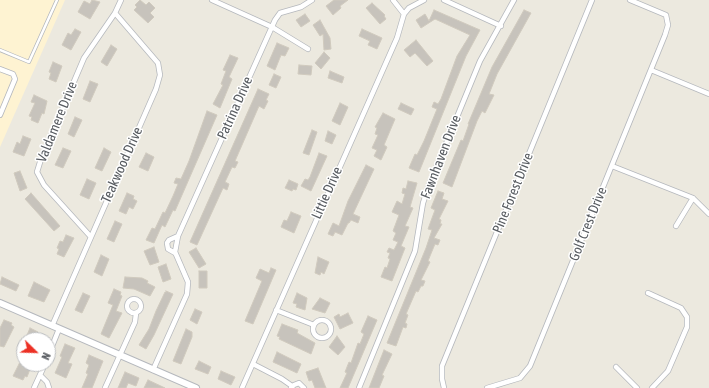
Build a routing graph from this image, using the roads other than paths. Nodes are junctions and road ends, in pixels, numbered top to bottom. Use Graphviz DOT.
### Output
graph roads {
  1 [pos="57,0"];
  2 [pos="121,0"];
  3 [pos="212,0"];
  4 [pos="312,0"];
  5 [pos="393,0"];
  6 [pos="424,0"];
  7 [pos="444,0"];
  8 [pos="514,0"];
  9 [pos="592,0"];
  10 [pos="630,0"];
  11 [pos="115,13"];
  12 [pos="404,14"];
  13 [pos="501,26"];
  14 [pos="272,27"];
  15 [pos="308,49"];
  16 [pos="0,50"];
  17 [pos="1,69"];
  18 [pos="651,70"];
  19 [pos="0,76"];
  20 [pos="709,94"];
  21 [pos="0,114"];
  22 [pos="612,166"];
  23 [pos="693,198"];
  24 [pos="709,214"];
  25 [pos="676,226"];
  26 [pos="178,236"];
  27 [pos="91,237"];
  28 [pos="175,253"];
  29 [pos="648,293"];
  30 [pos="0,303"];
  31 [pos="276,310"];
  32 [pos="136,313"];
  33 [pos="314,325"];
  34 [pos="52,326"];
  35 [pos="59,329"];
  36 [pos="56,336"];
  37 [pos="119,355"];
  38 [pos="253,364"];
  39 [pos="616,367"];
  40 [pos="153,370"];
  41 [pos="41,372"];
  42 [pos="40,375"];
  43 [pos="292,387"];
  44 [pos="34,388"];
  45 [pos="49,388"];
  46 [pos="105,388"];
  47 [pos="196,388"];
  48 [pos="242,388"];
  49 [pos="304,388"];
  50 [pos="359,388"];
  51 [pos="444,388"];
  52 [pos="487,388"];
  53 [pos="637,388"];
  54 [pos="652,388"];
  1 -- 16 [label="lane"];
  2 -- 11 [label="street, Valdamere Drive"];
  3 -- 14 [label="street"];
  4 -- 14 [label="street, Patrina Drive"];
  5 -- 12 [label="street"];
  6 -- 12 [label="street"];
  7 -- 13 [label="street"];
  8 -- 13 [label="street, Fawnhaven Drive"];
  9 -- 51 [label="street, Pine Forest Drive"];
  10 -- 18 [label="street, Golf Crest Drive"];
  11 -- 27 [label="street, Teakwood Drive"];
  11 -- 27 [label="street, Valdamere Drive"];
  12 -- 31 [label="street, Littie Drive"];
  13 -- 50 [label="street, Fawnhaven Drive"];
  14 -- 15 [label="street"];
  14 -- 26 [label="street, Patrina Drive"];
  17 -- 19 [label="street"];
  17 -- 21 [label="street"];
  18 -- 20 [label="street"];
  18 -- 22 [label="street, Golf Crest Drive"];
  22 -- 23 [label="street"];
  22 -- 52 [label="street, Golf Crest Drive"];
  23 -- 24 [label="street"];
  23 -- 25 [label="street"];
  26 -- 28 [label="street, Patrina Drive"];
  26 -- 28 [label="street, Patrina Drive"];
  27 -- 34 [label="street, Teakwood Drive"];
  28 -- 40 [label="street, Patrina Drive"];
  29 -- 54 [label="street"];
  30 -- 34 [label="street"];
  31 -- 33 [label="street"];
  31 -- 38 [label="street, Littie Drive"];
  32 -- 37 [label="street"];
  34 -- 35 [label="street"];
  35 -- 36 [label="street"];
  35 -- 37 [label="street"];
  37 -- 40 [label="street"];
  37 -- 46 [label="street"];
  38 -- 43 [label="street"];
  38 -- 48 [label="street, Littie Drive"];
  39 -- 53 [label="street"];
  40 -- 47 [label="street"];
  41 -- 42 [label="street"];
  42 -- 44 [label="street"];
  42 -- 45 [label="street"];
  43 -- 49 [label="street"];
}
